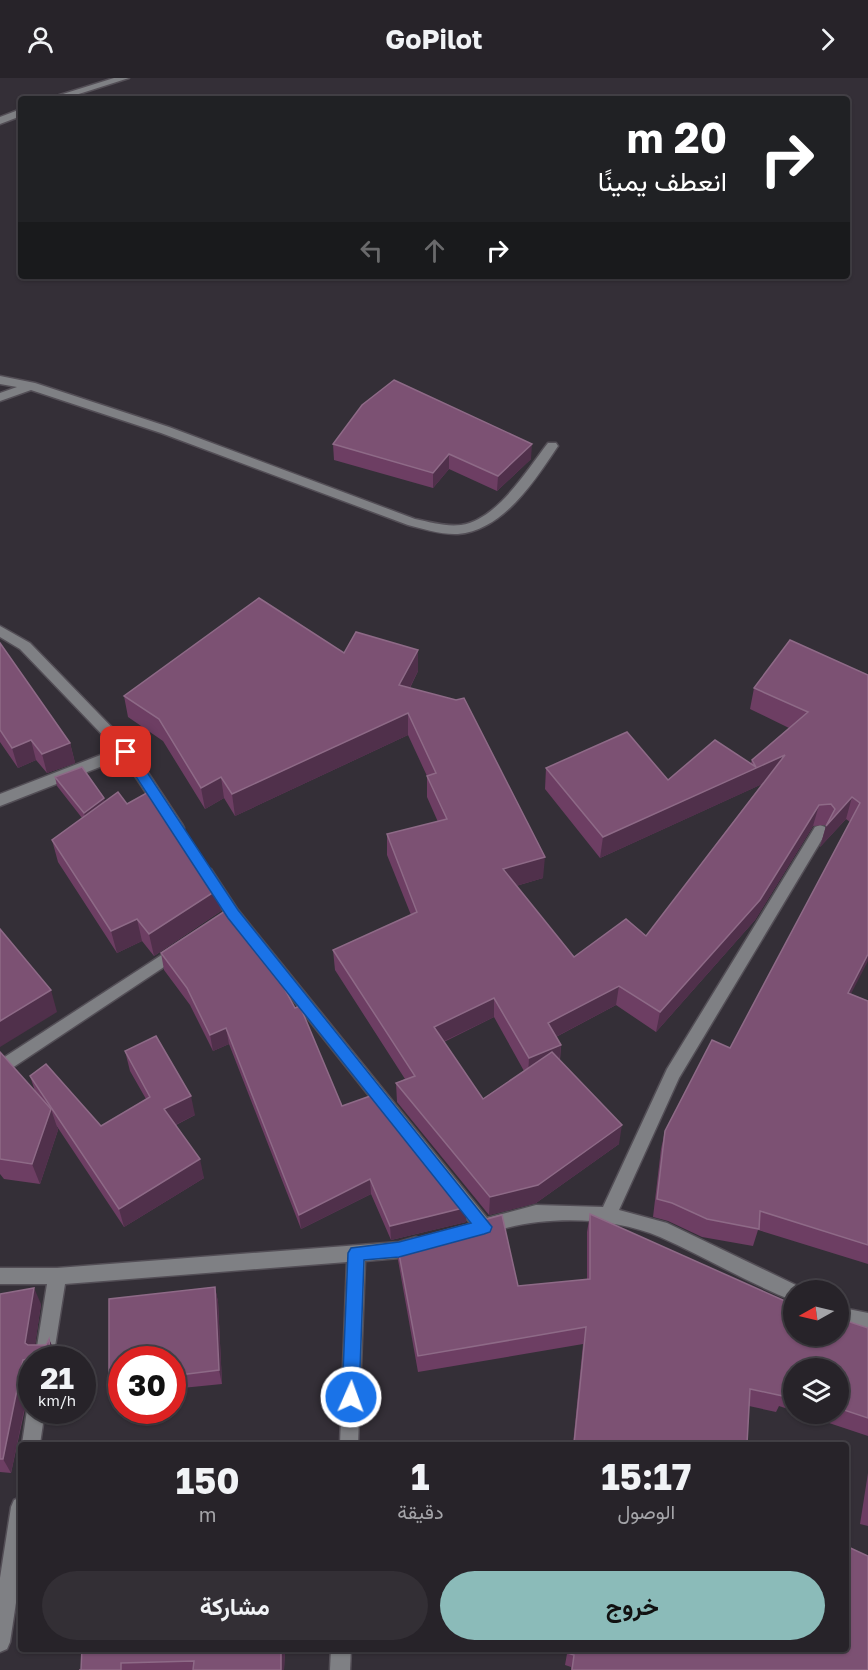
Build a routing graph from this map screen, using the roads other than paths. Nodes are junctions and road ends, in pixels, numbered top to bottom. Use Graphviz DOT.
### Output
graph roads {
  1 [pos="124,78"];
  2 [pos="62,96"];
  3 [pos="18,113"];
  4 [pos="0,121"];
  5 [pos="0,380"];
  6 [pos="31,386"];
  7 [pos="0,397"];
  8 [pos="552,446"];
  9 [pos="0,631"];
  10 [pos="126,752"];
  11 [pos="0,800"];
  12 [pos="820,831"];
  13 [pos="183,837"];
  14 [pos="195,856"];
  15 [pos="194,940"];
  16 [pos="0,1069"];
  17 [pos="608,1215"];
  18 [pos="484,1227"];
  19 [pos="463,1232"];
  20 [pos="431,1241"];
  21 [pos="356,1253"];
  22 [pos="0,1276"];
  23 [pos="57,1276"];
  24 [pos="783,1288"];
  25 [pos="849,1318"];
  26 [pos="868,1322"];
  27 [pos="46,1346"];
  28 [pos="34,1424"];
  29 [pos="31,1442"];
  30 [pos="349,1442"];
  31 [pos="18,1526"];
  32 [pos="0,1642"];
  33 [pos="341,1652"];
  34 [pos="340,1670"];
  1 -- 2 [label="street"];
  3 -- 4 [label="street"];
  5 -- 6 [label="street"];
  6 -- 7 [label="street"];
  6 -- 8 [label="street"];
  9 -- 10 [label="street"];
  10 -- 11 [label="street"];
  10 -- 13 [label="street"];
  12 -- 17 [label="street"];
  14 -- 18 [label="street"];
  15 -- 16 [label="street"];
  17 -- 18 [label="street"];
  17 -- 24 [label="street"];
  18 -- 19 [label="street"];
  20 -- 21 [label="street"];
  21 -- 23 [label="street"];
  21 -- 30 [label="street"];
  22 -- 23 [label="street"];
  23 -- 27 [label="street"];
  25 -- 26 [label="street"];
  28 -- 29 [label="street"];
  31 -- 32 [label="street"];
  33 -- 34 [label="street"];
}
